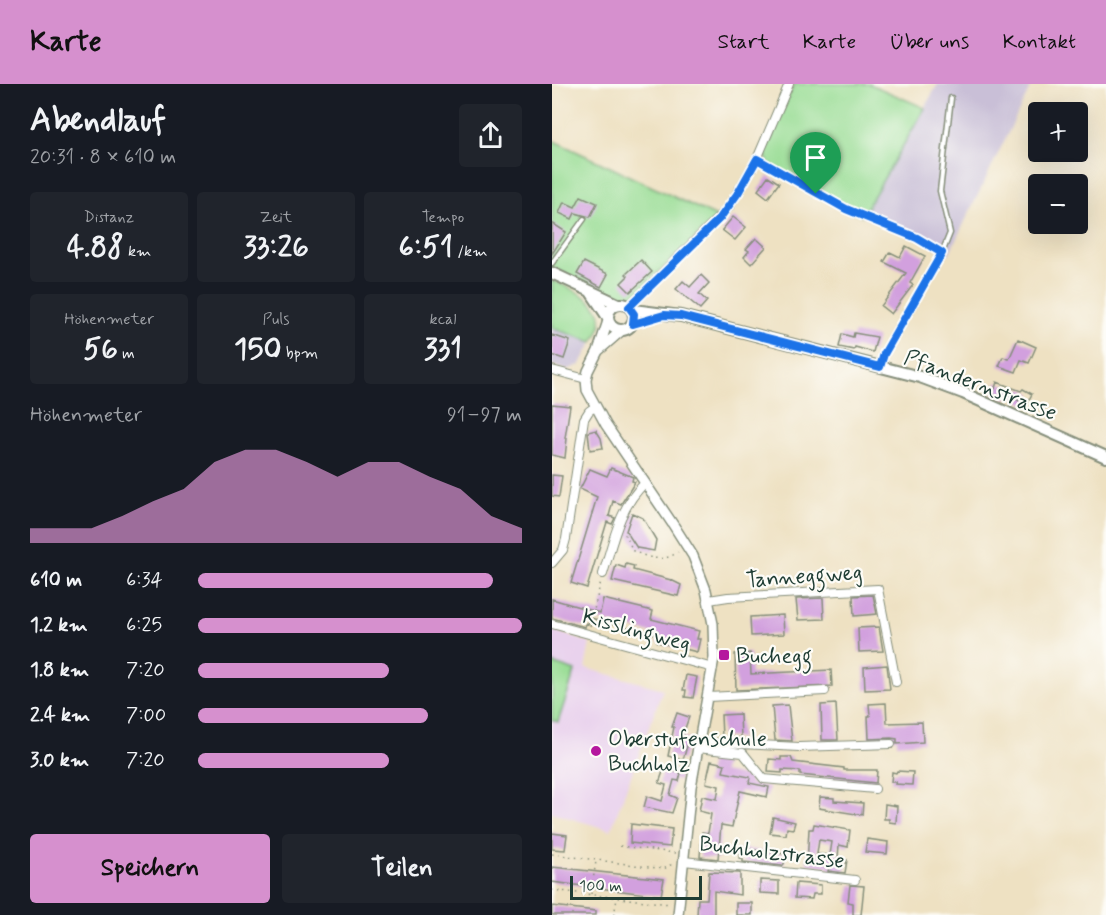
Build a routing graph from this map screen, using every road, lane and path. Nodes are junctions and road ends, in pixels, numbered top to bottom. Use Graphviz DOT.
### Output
graph roads {
  1 [pos="789,84"];
  2 [pos="951,98"];
  3 [pos="757,159"];
  4 [pos="584,219"];
  5 [pos="942,253"];
  6 [pos="552,263"];
  7 [pos="552,273"];
  8 [pos="591,292"];
  9 [pos="627,307"];
  10 [pos="664,315"];
  11 [pos="608,319"];
  12 [pos="633,324"];
  13 [pos="621,331"];
  14 [pos="598,351"];
  15 [pos="880,367"];
  16 [pos="552,370"];
  17 [pos="586,379"];
  18 [pos="596,406"];
  19 [pos="1106,457"];
  20 [pos="645,483"];
  21 [pos="619,519"];
  22 [pos="687,545"];
  23 [pos="552,563"];
  24 [pos="603,574"];
  25 [pos="709,600"];
  26 [pos="552,624"];
  27 [pos="588,634"];
  28 [pos="713,668"];
  29 [pos="896,682"];
  30 [pos="825,692"];
  31 [pos="708,697"];
  32 [pos="891,744"];
  33 [pos="698,745"];
  34 [pos="875,789"];
  35 [pos="620,846"];
  36 [pos="552,854"];
  37 [pos="684,860"];
  38 [pos="596,861"];
  39 [pos="855,880"];
  40 [pos="552,890"];
  41 [pos="591,894"];
  42 [pos="617,898"];
  43 [pos="679,910"];
  44 [pos="614,915"];
  1 -- 3 [label="street"];
  2 -- 5 [label="lane"];
  3 -- 5 [label="lane"];
  3 -- 9 [label="street"];
  4 -- 6 [label="lane"];
  5 -- 15 [label="lane"];
  7 -- 8 [label="main road, Pfandernstrasse"];
  8 -- 9 [label="main road, Pfandernstrasse"];
  8 -- 11 [label="main road"];
  9 -- 10 [label="main road, Pfandernstrasse"];
  9 -- 11 [label="main road"];
  9 -- 12 [label="main road"];
  10 -- 12 [label="main road, Pfandernstrasse"];
  10 -- 15 [label="main road, Pfandernstrasse"];
  11 -- 13 [label="main road"];
  11 -- 14 [label="street"];
  12 -- 13 [label="main road"];
  13 -- 14 [label="street"];
  14 -- 17 [label="street"];
  15 -- 19 [label="main road, Pfandernstrasse"];
  16 -- 17 [label="street"];
  17 -- 18 [label="street, Buchholzstrasse"];
  18 -- 20 [label="street, Buchholzstrasse"];
  18 -- 23 [label="street"];
  20 -- 21 [label="street"];
  20 -- 22 [label="street, Buchholzstrasse"];
  21 -- 22 [label="path"];
  21 -- 24 [label="street"];
  22 -- 25 [label="street, Buchholzstrasse"];
  24 -- 27 [label="path"];
  25 -- 28 [label="street, Buchholzstrasse"];
  25 -- 29 [label="street, Tanneggweg"];
  26 -- 27 [label="street, Kisslingweg"];
  27 -- 28 [label="street, Kisslingweg"];
  28 -- 31 [label="street, Buchholzstrasse"];
  30 -- 31 [label="street"];
  31 -- 33 [label="street, Buchholzstrasse"];
  32 -- 33 [label="street"];
  33 -- 34 [label="street"];
  33 -- 37 [label="street, Buchholzstrasse"];
  35 -- 37 [label="path"];
  36 -- 38 [label="path"];
  37 -- 38 [label="path"];
  37 -- 39 [label="street, Buchholzstrasse"];
  37 -- 43 [label="street, Buchholzstrasse"];
  38 -- 41 [label="path"];
  40 -- 41 [label="path"];
  41 -- 42 [label="path"];
  42 -- 43 [label="path"];
  42 -- 44 [label="path"];
}
